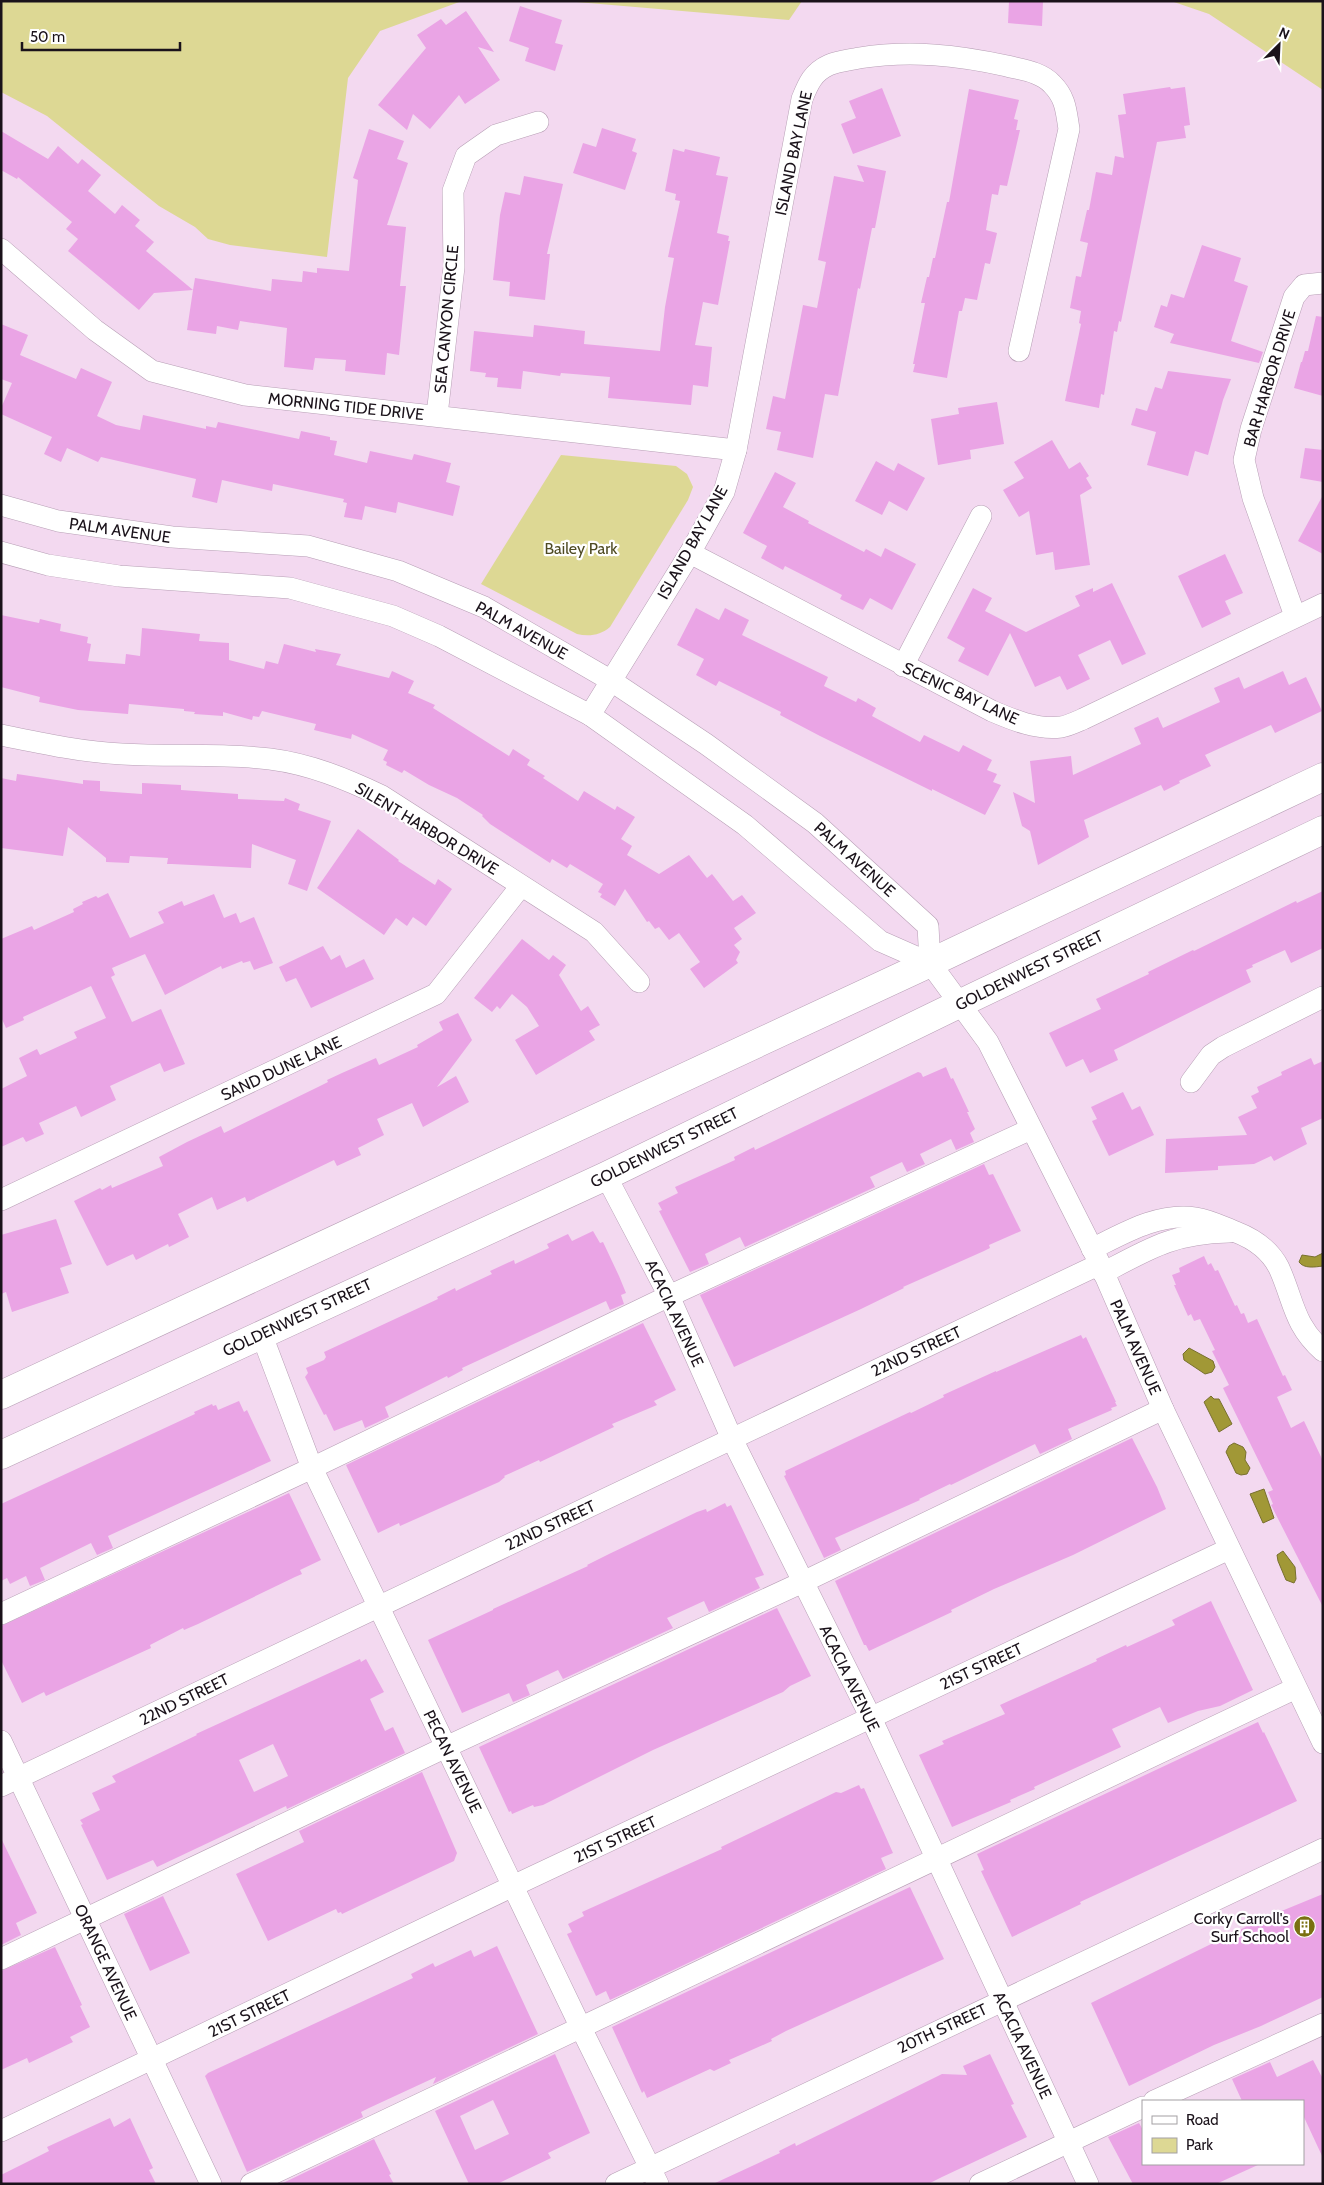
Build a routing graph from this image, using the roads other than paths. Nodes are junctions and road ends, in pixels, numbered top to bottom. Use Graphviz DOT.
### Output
graph roads {
  1 [pos="538,122"];
  2 [pos="1,249"];
  3 [pos="1313,284"];
  4 [pos="1019,351"];
  5 [pos="437,415"];
  6 [pos="736,450"];
  7 [pos="1,505"];
  8 [pos="982,516"];
  9 [pos="1,552"];
  10 [pos="690,553"];
  11 [pos="1323,604"];
  12 [pos="1295,616"];
  13 [pos="903,666"];
  14 [pos="610,680"];
  15 [pos="590,716"];
  16 [pos="1,736"];
  17 [pos="1323,776"];
  18 [pos="1323,830"];
  19 [pos="521,886"];
  20 [pos="930,963"];
  21 [pos="639,982"];
  22 [pos="1323,997"];
  23 [pos="959,1004"];
  24 [pos="1191,1082"];
  25 [pos="1031,1129"];
  26 [pos="606,1176"];
  27 [pos="1,1200"];
  28 [pos="1163,1219"];
  29 [pos="1237,1233"];
  30 [pos="1168,1240"];
  31 [pos="1098,1262"];
  32 [pos="669,1296"];
  33 [pos="260,1333"];
  34 [pos="1323,1351"];
  35 [pos="1,1394"];
  36 [pos="1163,1409"];
  37 [pos="732,1439"];
  38 [pos="1,1454"];
  39 [pos="312,1468"];
  40 [pos="1230,1549"];
  41 [pos="802,1582"];
  42 [pos="380,1605"];
  43 [pos="1,1614"];
  44 [pos="1296,1688"];
  45 [pos="871,1718"];
  46 [pos="1,1741"];
  47 [pos="1323,1743"];
  48 [pos="446,1748"];
  49 [pos="10,1782"];
  50 [pos="1323,1849"];
  51 [pos="936,1860"];
  52 [pos="513,1886"];
  53 [pos="86,1919"];
  54 [pos="1,1959"];
  55 [pos="1002,2000"];
  56 [pos="1323,2024"];
  57 [pos="581,2028"];
  58 [pos="152,2059"];
  59 [pos="1156,2100"];
  60 [pos="1142,2107"];
  61 [pos="1,2131"];
  62 [pos="1067,2141"];
  63 [pos="654,2176"];
  64 [pos="211,2184"];
  65 [pos="251,2184"];
  66 [pos="616,2184"];
  67 [pos="980,2184"];
  68 [pos="1088,2184"];
  1 -- 5 [label="street, SEA CANYON CIRCLE"];
  2 -- 5 [label="street, MORNING TIDE DRIVE"];
  3 -- 12 [label="street, BAR HARBOR DRIVE"];
  4 -- 6 [label="street, ISLAND BAY LANE"];
  5 -- 6 [label="street, MORNING TIDE DRIVE"];
  6 -- 10 [label="street, ISLAND BAY LANE"];
  7 -- 14 [label="street, PALM AVENUE"];
  8 -- 13 [label="street"];
  9 -- 15 [label="street"];
  10 -- 13 [label="street, SCENIC BAY LANE"];
  10 -- 14 [label="street, ISLAND BAY LANE"];
  11 -- 12 [label="street, SCENIC BAY LANE"];
  12 -- 13 [label="street, SCENIC BAY LANE"];
  14 -- 15 [label="street, ISLAND BAY LANE"];
  14 -- 20 [label="street, PALM AVENUE"];
  15 -- 20 [label="street"];
  16 -- 19 [label="street, SILENT HARBOR DRIVE"];
  17 -- 20 [label="main road"];
  18 -- 23 [label="main road, GOLDENWEST STREET"];
  19 -- 21 [label="street, SILENT HARBOR DRIVE"];
  19 -- 27 [label="street, SAND DUNE LANE"];
  20 -- 23 [label="street, PALM AVENUE"];
  20 -- 35 [label="main road"];
  22 -- 24 [label="street"];
  23 -- 25 [label="street, PALM AVENUE"];
  23 -- 26 [label="main road, GOLDENWEST STREET"];
  25 -- 31 [label="street, PALM AVENUE"];
  25 -- 32 [label="street"];
  26 -- 32 [label="street, ACACIA AVENUE"];
  26 -- 33 [label="main road, GOLDENWEST STREET"];
  28 -- 29 [label="street"];
  28 -- 30 [label="street"];
  28 -- 31 [label="street"];
  29 -- 30 [label="street"];
  29 -- 34 [label="street"];
  30 -- 31 [label="street"];
  31 -- 36 [label="street, PALM AVENUE"];
  31 -- 37 [label="street, 22ND STREET"];
  32 -- 37 [label="street, ACACIA AVENUE"];
  32 -- 39 [label="street"];
  33 -- 38 [label="main road, GOLDENWEST STREET"];
  33 -- 39 [label="street, PECAN AVENUE"];
  36 -- 40 [label="street, PALM AVENUE"];
  36 -- 41 [label="street"];
  37 -- 41 [label="street, ACACIA AVENUE"];
  37 -- 42 [label="street, 22ND STREET"];
  39 -- 42 [label="street, PECAN AVENUE"];
  39 -- 43 [label="street"];
  40 -- 44 [label="street, PALM AVENUE"];
  40 -- 45 [label="street, 21ST STREET"];
  41 -- 45 [label="street, ACACIA AVENUE"];
  41 -- 48 [label="street"];
  42 -- 48 [label="street, PECAN AVENUE"];
  42 -- 49 [label="street, 22ND STREET"];
  44 -- 47 [label="street, PALM AVENUE"];
  44 -- 51 [label="street"];
  45 -- 51 [label="street, ACACIA AVENUE"];
  45 -- 52 [label="street, 21ST STREET"];
  46 -- 49 [label="street, ORANGE AVENUE"];
  48 -- 52 [label="street, PECAN AVENUE"];
  48 -- 53 [label="street"];
  49 -- 53 [label="street, ORANGE AVENUE"];
  50 -- 55 [label="street, 20TH STREET"];
  51 -- 55 [label="street, ACACIA AVENUE"];
  51 -- 57 [label="street"];
  52 -- 57 [label="street, PECAN AVENUE"];
  52 -- 58 [label="street, 21ST STREET"];
  53 -- 54 [label="street"];
  53 -- 58 [label="street, ORANGE AVENUE"];
  55 -- 62 [label="street, ACACIA AVENUE"];
  55 -- 63 [label="street, 20TH STREET"];
  56 -- 59 [label="street"];
  57 -- 63 [label="street, PECAN AVENUE"];
  57 -- 65 [label="street"];
  58 -- 61 [label="street, 21ST STREET"];
  58 -- 64 [label="street, ORANGE AVENUE"];
  60 -- 62 [label="street"];
  62 -- 67 [label="street"];
  62 -- 68 [label="street, ACACIA AVENUE"];
  63 -- 66 [label="street, 20TH STREET"];
}
